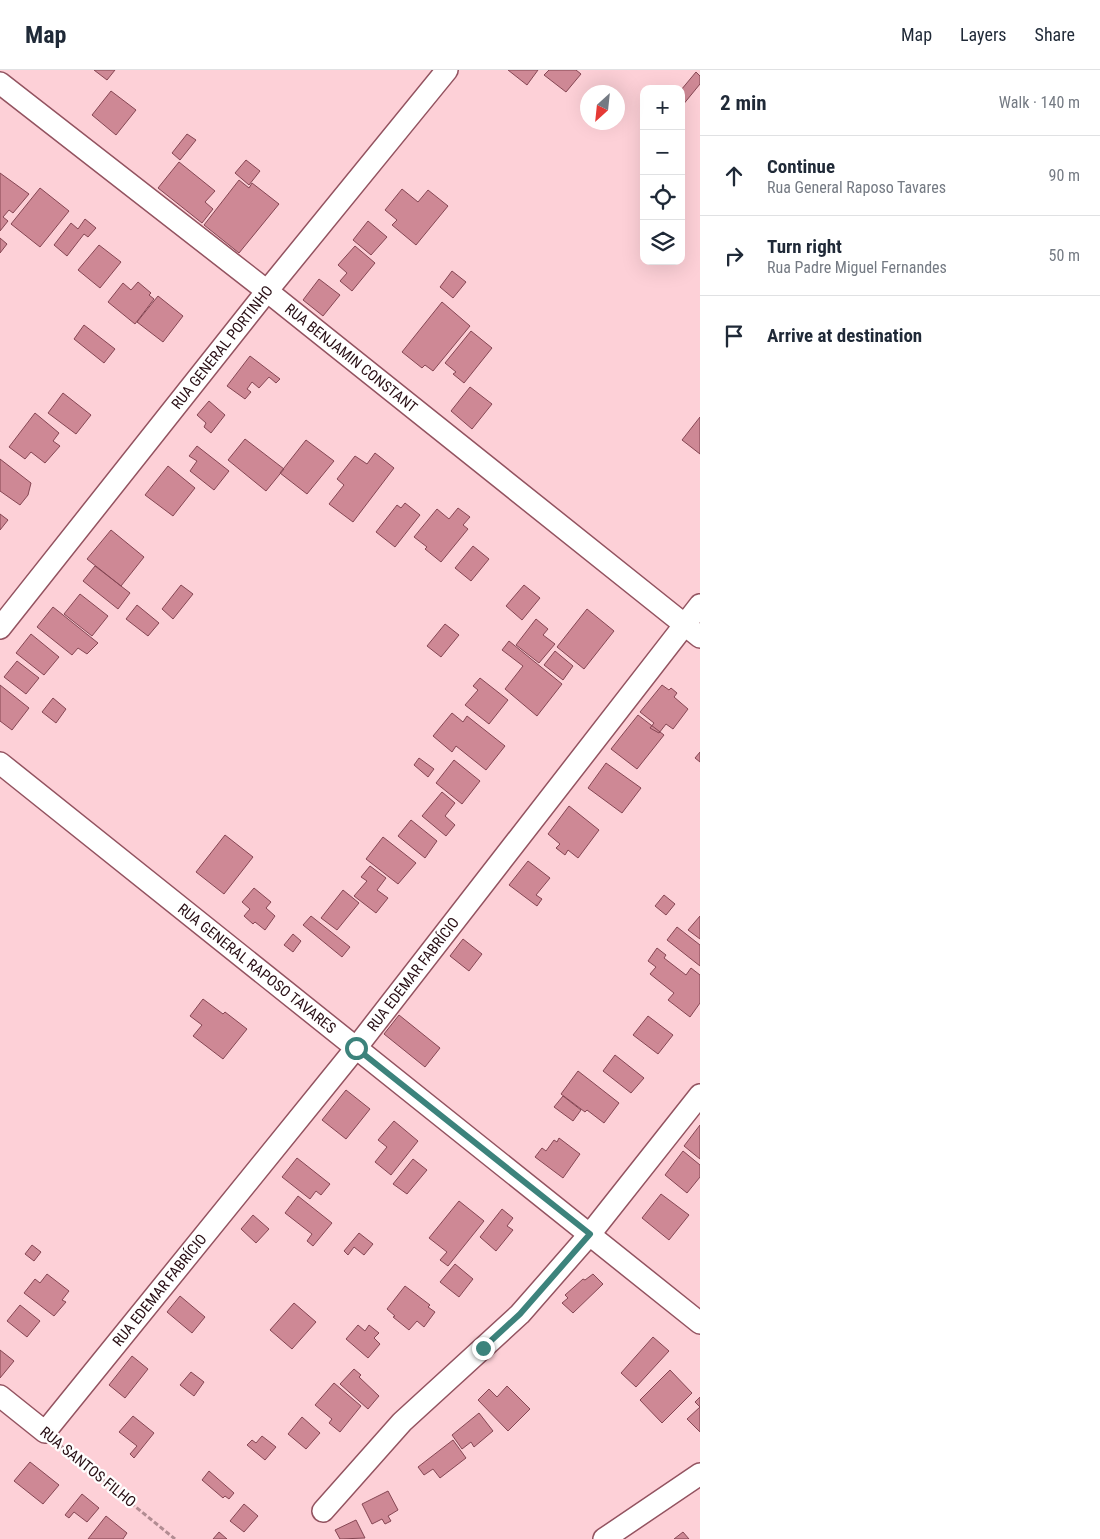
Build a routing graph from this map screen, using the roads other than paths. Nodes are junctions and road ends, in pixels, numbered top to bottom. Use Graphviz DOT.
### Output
graph roads {
  1 [pos="447,70"];
  2 [pos="0,83"];
  3 [pos="268,291"];
  4 [pos="700,605"];
  5 [pos="0,628"];
  6 [pos="692,630"];
  7 [pos="0,763"];
  8 [pos="356,1048"];
  9 [pos="700,1095"];
  10 [pos="590,1234"];
  11 [pos="700,1323"];
  12 [pos="0,1396"];
  13 [pos="45,1432"];
  14 [pos="700,1474"];
  15 [pos="323,1511"];
  16 [pos="604,1539"];
  1 -- 3 [label="street, RUA GENERAL PORTINHO"];
  2 -- 3 [label="street, RUA BENJAMIN CONSTANT"];
  3 -- 5 [label="street, RUA GENERAL PORTINHO"];
  3 -- 6 [label="street, RUA BENJAMIN CONSTANT"];
  4 -- 6 [label="street, RUA EDEMAR FABRÍCIO"];
  6 -- 8 [label="street, RUA EDEMAR FABRÍCIO"];
  7 -- 8 [label="street, RUA GENERAL RAPOSO TAVARES"];
  8 -- 10 [label="street, RUA GENERAL RAPOSO TAVARES"];
  8 -- 13 [label="street, RUA EDEMAR FABRÍCIO"];
  9 -- 10 [label="street"];
  10 -- 11 [label="street, RUA GENERAL RAPOSO TAVARES"];
  10 -- 15 [label="street"];
  12 -- 13 [label="street, RUA SANTOS FILHO"];
  14 -- 16 [label="street"];
}
